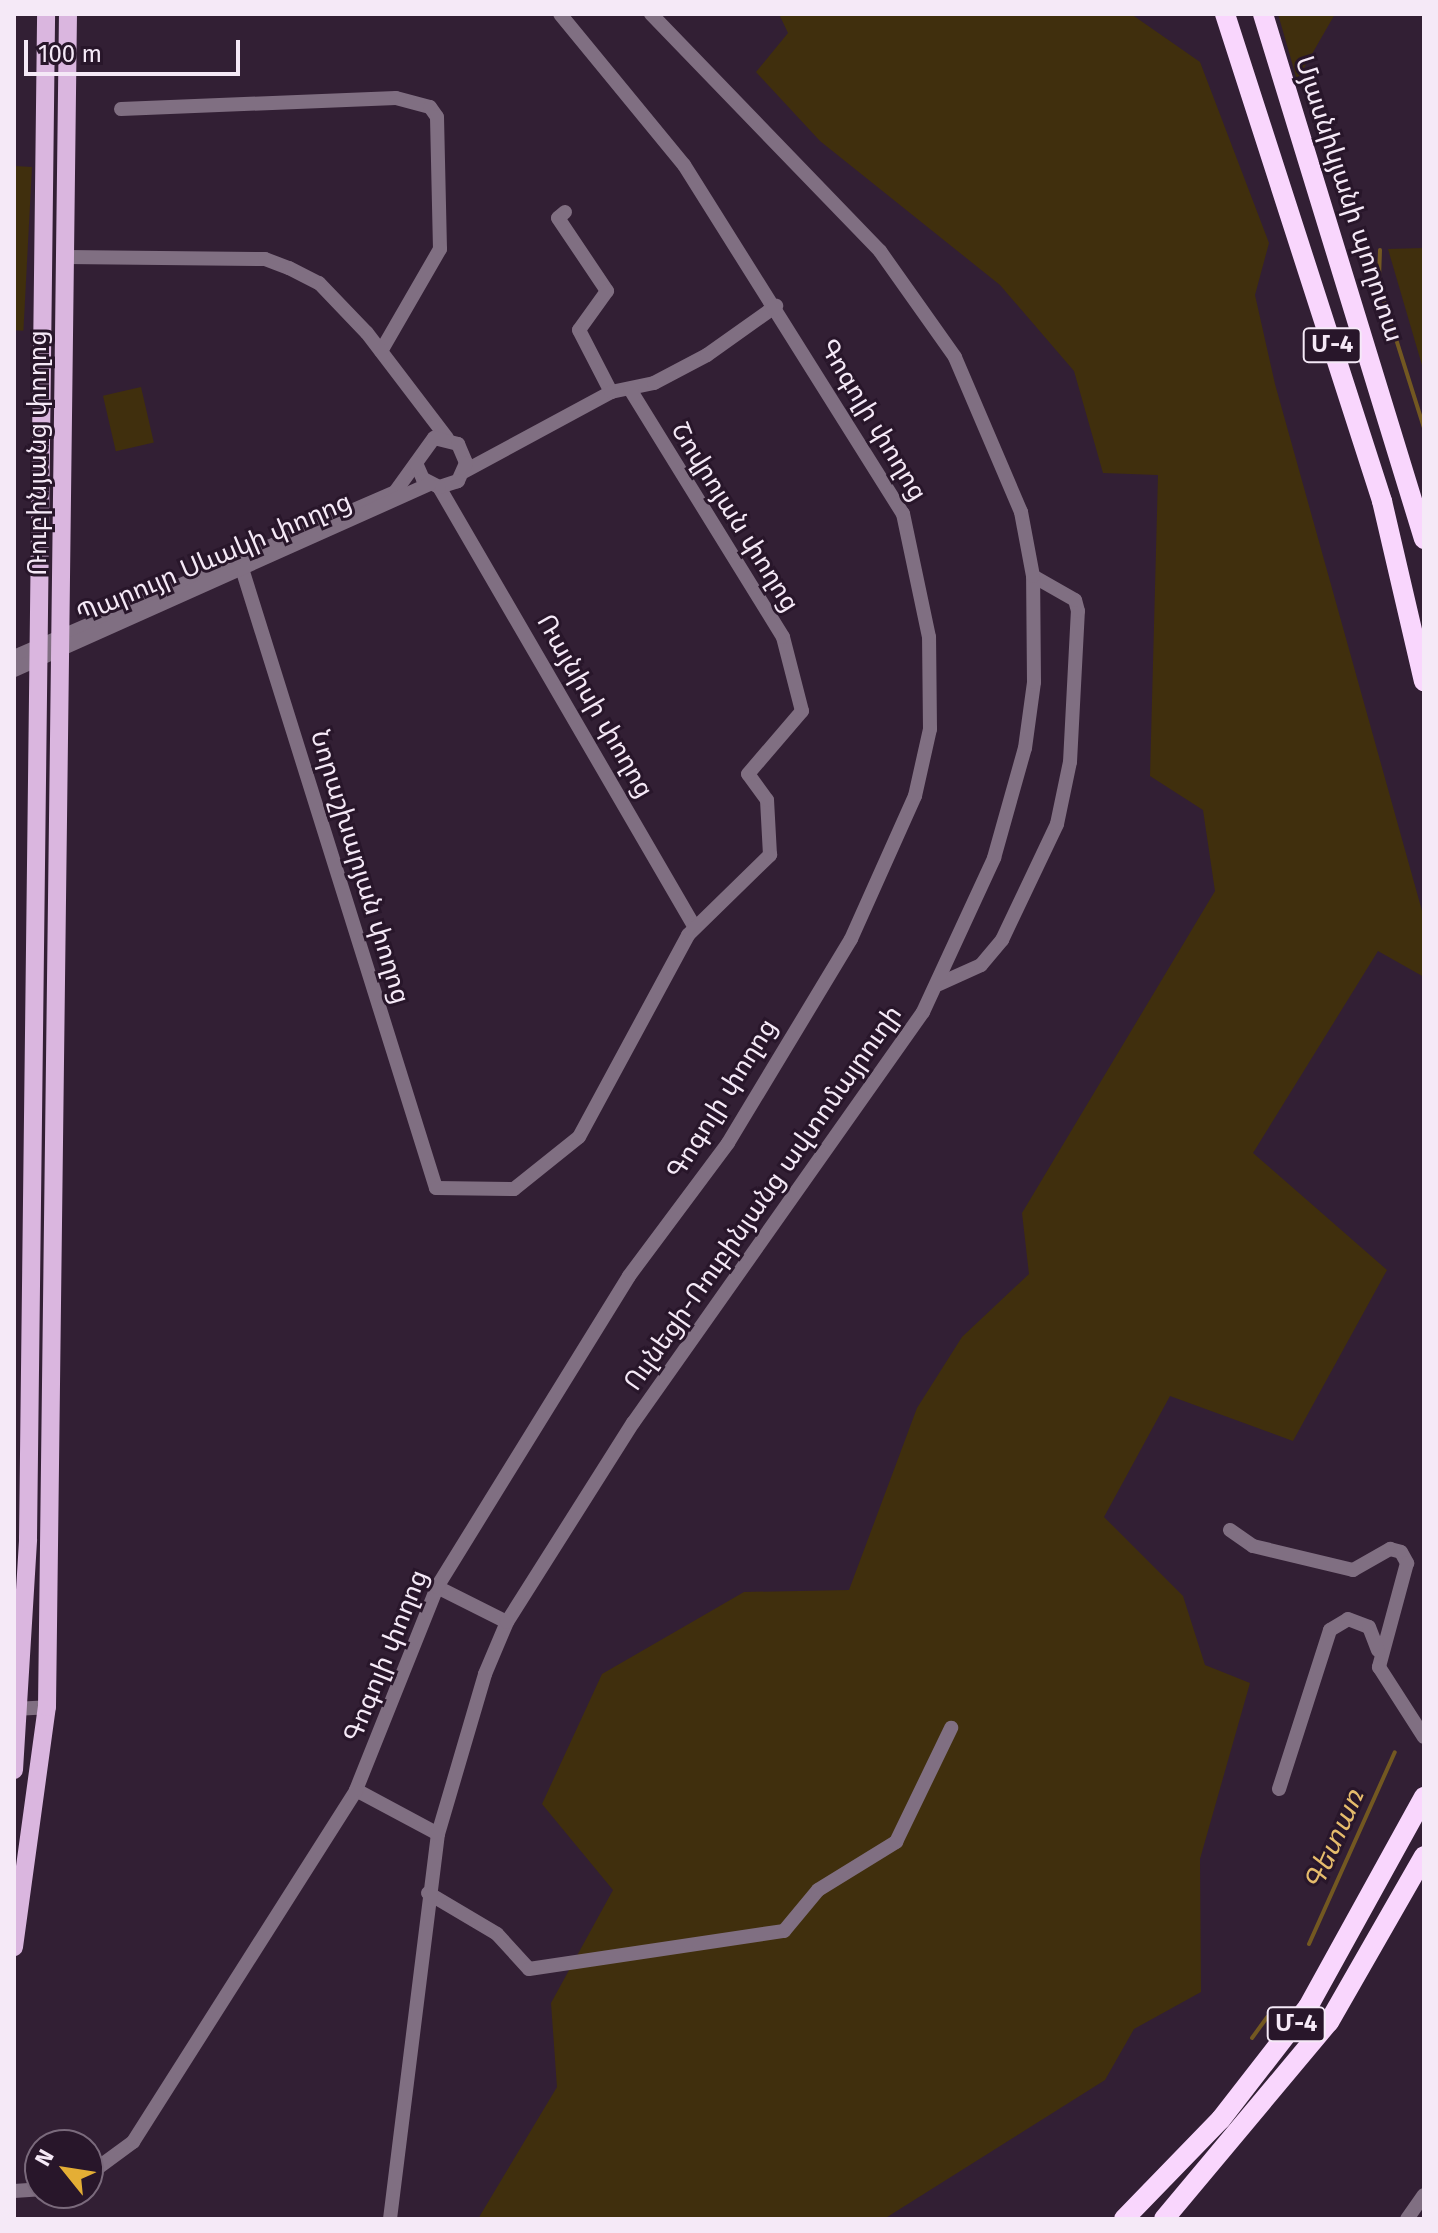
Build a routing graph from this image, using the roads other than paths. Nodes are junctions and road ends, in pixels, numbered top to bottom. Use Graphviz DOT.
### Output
graph roads {
  1 [pos="46,14"];
  2 [pos="68,14"];
  3 [pos="560,14"];
  4 [pos="651,14"];
  5 [pos="1225,14"];
  6 [pos="1263,14"];
  7 [pos="121,109"];
  8 [pos="565,212"];
  9 [pos="66,257"];
  10 [pos="776,306"];
  11 [pos="381,351"];
  12 [pos="630,389"];
  13 [pos="611,392"];
  14 [pos="424,408"];
  15 [pos="447,438"];
  16 [pos="428,441"];
  17 [pos="465,454"];
  18 [pos="490,462"];
  19 [pos="416,463"];
  20 [pos="465,471"];
  21 [pos="441,485"];
  22 [pos="1424,539"];
  23 [pos="241,565"];
  24 [pos="1033,576"];
  25 [pos="59,644"];
  26 [pos="38,653"];
  27 [pos="14,657"];
  28 [pos="14,670"];
  29 [pos="1424,681"];
  30 [pos="694,926"];
  31 [pos="939,984"];
  32 [pos="436,1188"];
  33 [pos="1230,1530"];
  34 [pos="437,1587"];
  35 [pos="507,1622"];
  36 [pos="1378,1650"];
  37 [pos="47,1707"];
  38 [pos="18,1709"];
  39 [pos="951,1728"];
  40 [pos="1424,1737"];
  41 [pos="14,1770"];
  42 [pos="1279,1789"];
  43 [pos="356,1790"];
  44 [pos="1424,1797"];
  45 [pos="438,1834"];
  46 [pos="1424,1856"];
  47 [pos="428,1893"];
  48 [pos="14,1947"];
  49 [pos="104,2163"];
  50 [pos="1424,2195"];
  51 [pos="390,2219"];
  52 [pos="1124,2219"];
  53 [pos="1164,2219"];
  54 [pos="1407,2219"];
  1 -- 26 [label="main road, Ռուբինյանց փողոց"];
  2 -- 9 [label="main road, Ռուբինյանց փողոց"];
  3 -- 10 [label="street, Գոգոլի փողոց"];
  4 -- 24 [label="street, Ուլնեցի-Ռուբինյանց ավտոմայրուղի"];
  5 -- 29 [label="highway, Մ-4"];
  6 -- 22 [label="highway, Մյասնիկյանի պողոտա / Մ-4"];
  7 -- 11 [label="street"];
  8 -- 13 [label="street"];
  9 -- 11 [label="street"];
  9 -- 25 [label="main road, Ռուբինյանց փողոց"];
  10 -- 12 [label="street, Պարույր Սևակի փողոց"];
  10 -- 34 [label="street, Գոգոլի փողոց"];
  11 -- 14 [label="street"];
  12 -- 13 [label="street, Պարույր Սևակի փողոց"];
  12 -- 30 [label="street, Շովրոյան փողոց"];
  13 -- 18 [label="street, Պարույր Սևակի փողոց"];
  14 -- 15 [label="street"];
  14 -- 16 [label="street"];
  15 -- 16 [label="street"];
  15 -- 17 [label="street"];
  16 -- 19 [label="street, Պարույր Սևակի փողոց"];
  17 -- 18 [label="street"];
  17 -- 20 [label="street"];
  18 -- 20 [label="street, Պարույր Սևակի փողոց"];
  19 -- 21 [label="street"];
  19 -- 23 [label="street, Պարույր Սևակի փողոց"];
  20 -- 21 [label="street, Պարույր Սևակի փողոց"];
  21 -- 23 [label="street, Պարույր Սևակի փողոց"];
  21 -- 30 [label="street, Ռայնիսի փողոց"];
  23 -- 25 [label="street, Պարույր Սևակի փողոց"];
  23 -- 32 [label="street, Նորաշխարյան փողոց"];
  24 -- 31 [label="street, Ուլնեցի-Ռուբինյանց ավտոմայրուղի"];
  24 -- 31 [label="street"];
  25 -- 26 [label="street, Պարույր Սևակի փողոց"];
  25 -- 37 [label="main road, Ռուբինյանց փողոց"];
  26 -- 27 [label="street, Պարույր Սևակի փողոց"];
  26 -- 28 [label="street, Պարույր Սևակի փողոց"];
  26 -- 38 [label="main road, Ռուբինյանց փողոց"];
  30 -- 32 [label="street, Շովրոյան փողոց"];
  31 -- 35 [label="street, Ուլնեցի-Ռուբինյանց ավտոմայրուղի"];
  33 -- 36 [label="street"];
  34 -- 35 [label="street"];
  34 -- 43 [label="street, Գոգոլի փողոց"];
  35 -- 45 [label="street, Ուլնեցի-Ռուբինյանց ավտոմայրուղի"];
  36 -- 40 [label="street"];
  36 -- 42 [label="street"];
  37 -- 38 [label="street"];
  37 -- 48 [label="main road, Ռուբինյանց փողոց"];
  38 -- 41 [label="main road, Ռուբինյանց փողոց"];
  39 -- 47 [label="street"];
  43 -- 45 [label="street"];
  43 -- 49 [label="street, Գոգոլի փողոց"];
  44 -- 52 [label="highway, Մ-4"];
  45 -- 47 [label="street, Ուլնեցի-Ռուբինյանց ավտոմայրուղի"];
  46 -- 53 [label="highway, Մ-4"];
  47 -- 51 [label="street, Ուլնեցի-Ռուբինյանց ավտոմայրուղի"];
  50 -- 54 [label="street"];
}
